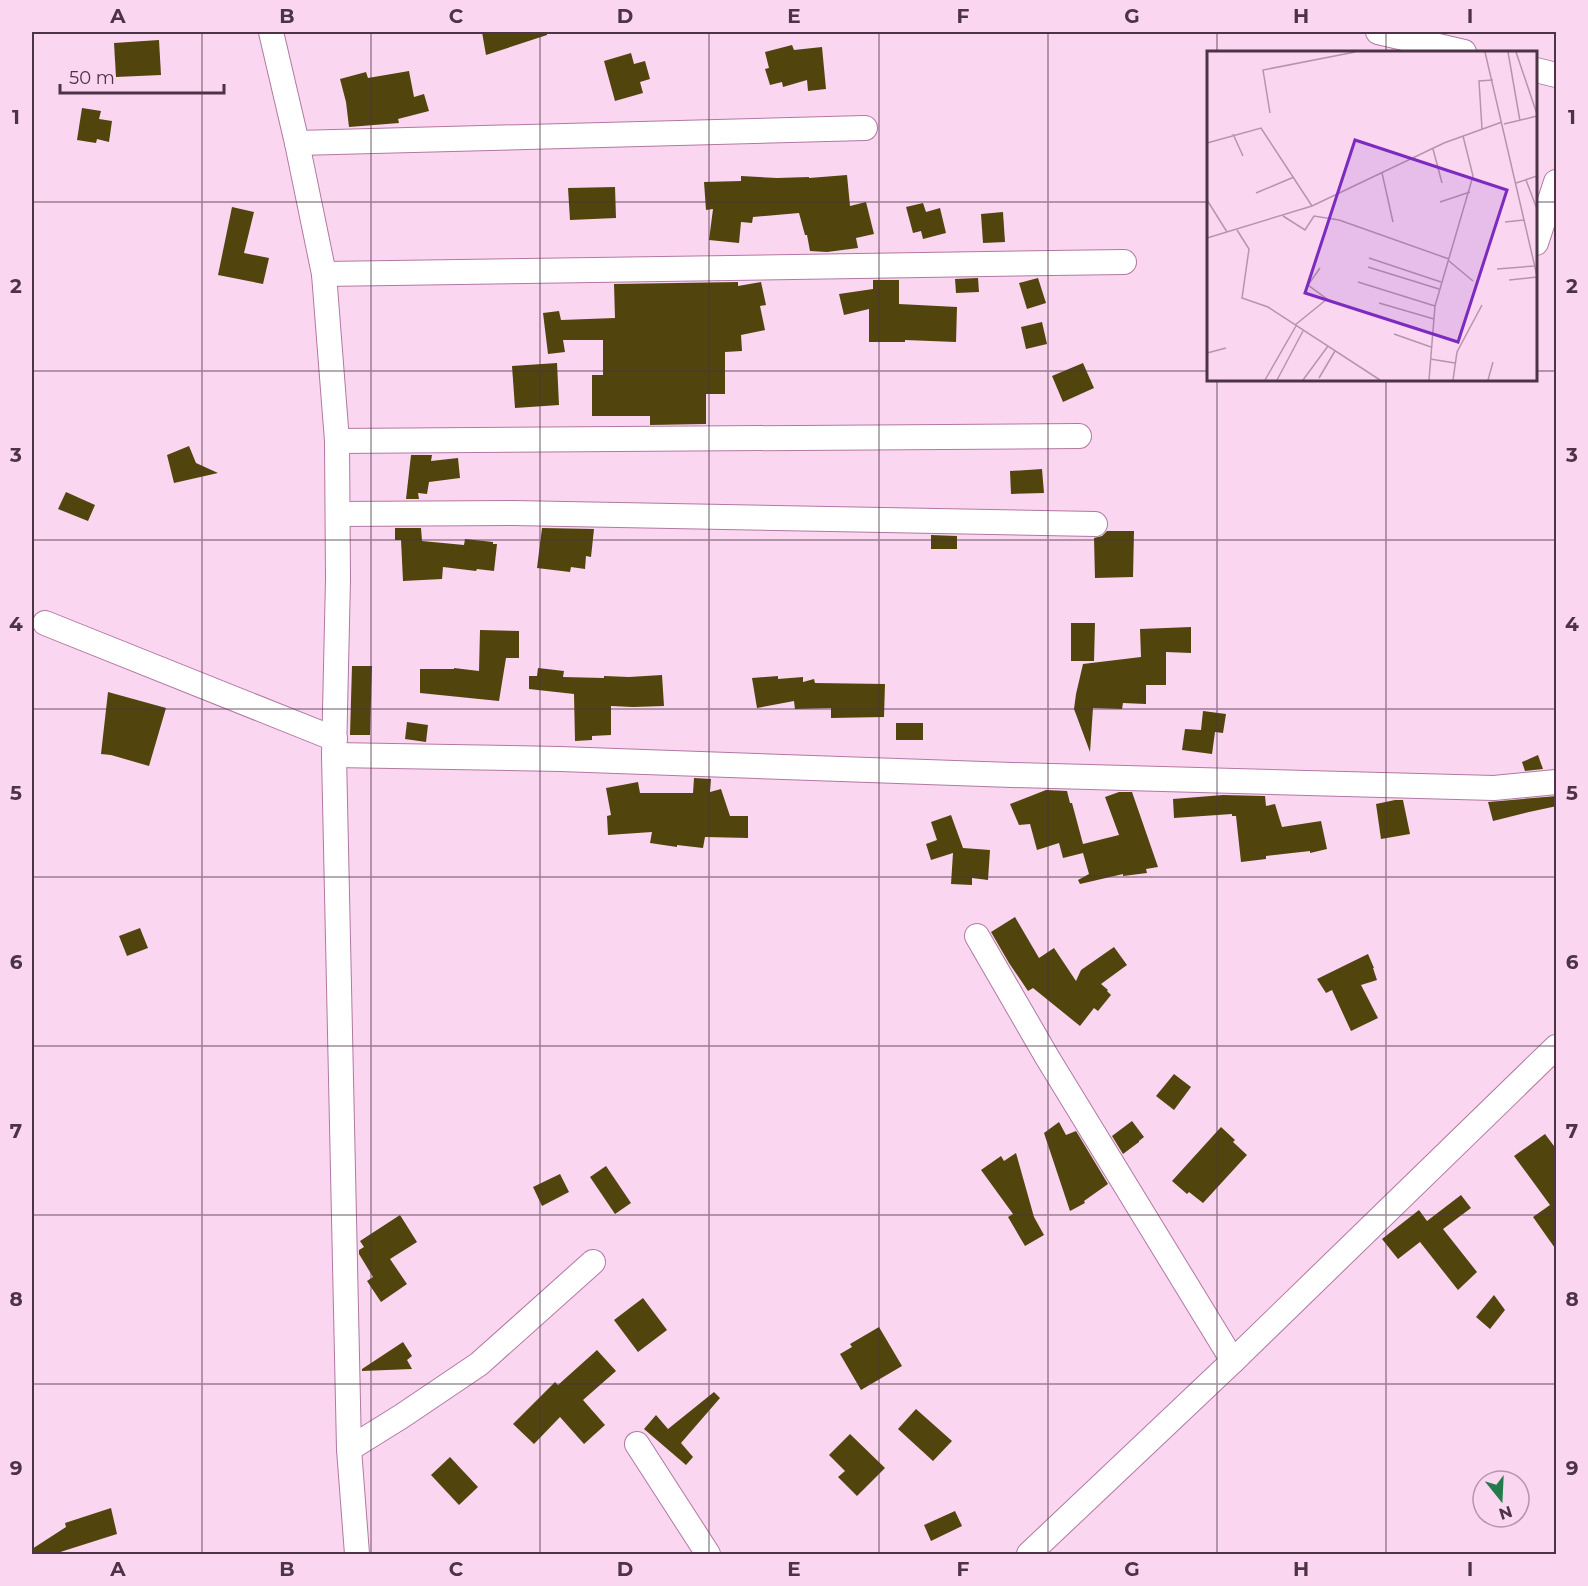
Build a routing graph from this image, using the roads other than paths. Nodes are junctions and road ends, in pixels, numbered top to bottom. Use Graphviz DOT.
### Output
graph roads {
  1 [pos="271,32"];
  2 [pos="1378,32"];
  3 [pos="1460,51"];
  4 [pos="1537,70"];
  5 [pos="1557,75"];
  6 [pos="865,128"];
  7 [pos="297,143"];
  8 [pos="1557,182"];
  9 [pos="1537,240"];
  10 [pos="1124,262"];
  11 [pos="324,274"];
  12 [pos="1078,435"];
  13 [pos="337,441"];
  14 [pos="338,514"];
  15 [pos="1095,524"];
  16 [pos="45,623"];
  17 [pos="334,747"];
  18 [pos="1557,782"];
  19 [pos="977,936"];
  20 [pos="1557,1047"];
  21 [pos="593,1262"];
  22 [pos="1233,1361"];
  23 [pos="637,1444"];
  24 [pos="349,1449"];
  25 [pos="357,1554"];
  26 [pos="708,1554"];
  27 [pos="1029,1554"];
  1 -- 7 [label="street"];
  2 -- 3 [label="street"];
  4 -- 5 [label="street"];
  6 -- 7 [label="street"];
  7 -- 11 [label="street"];
  8 -- 9 [label="street"];
  10 -- 11 [label="street"];
  11 -- 13 [label="street"];
  12 -- 13 [label="street"];
  13 -- 14 [label="street"];
  14 -- 15 [label="street"];
  14 -- 17 [label="street"];
  16 -- 17 [label="street"];
  17 -- 18 [label="street"];
  17 -- 24 [label="street"];
  19 -- 22 [label="street"];
  20 -- 22 [label="street"];
  21 -- 24 [label="street"];
  22 -- 27 [label="street"];
  23 -- 26 [label="street"];
  24 -- 25 [label="street"];
}
